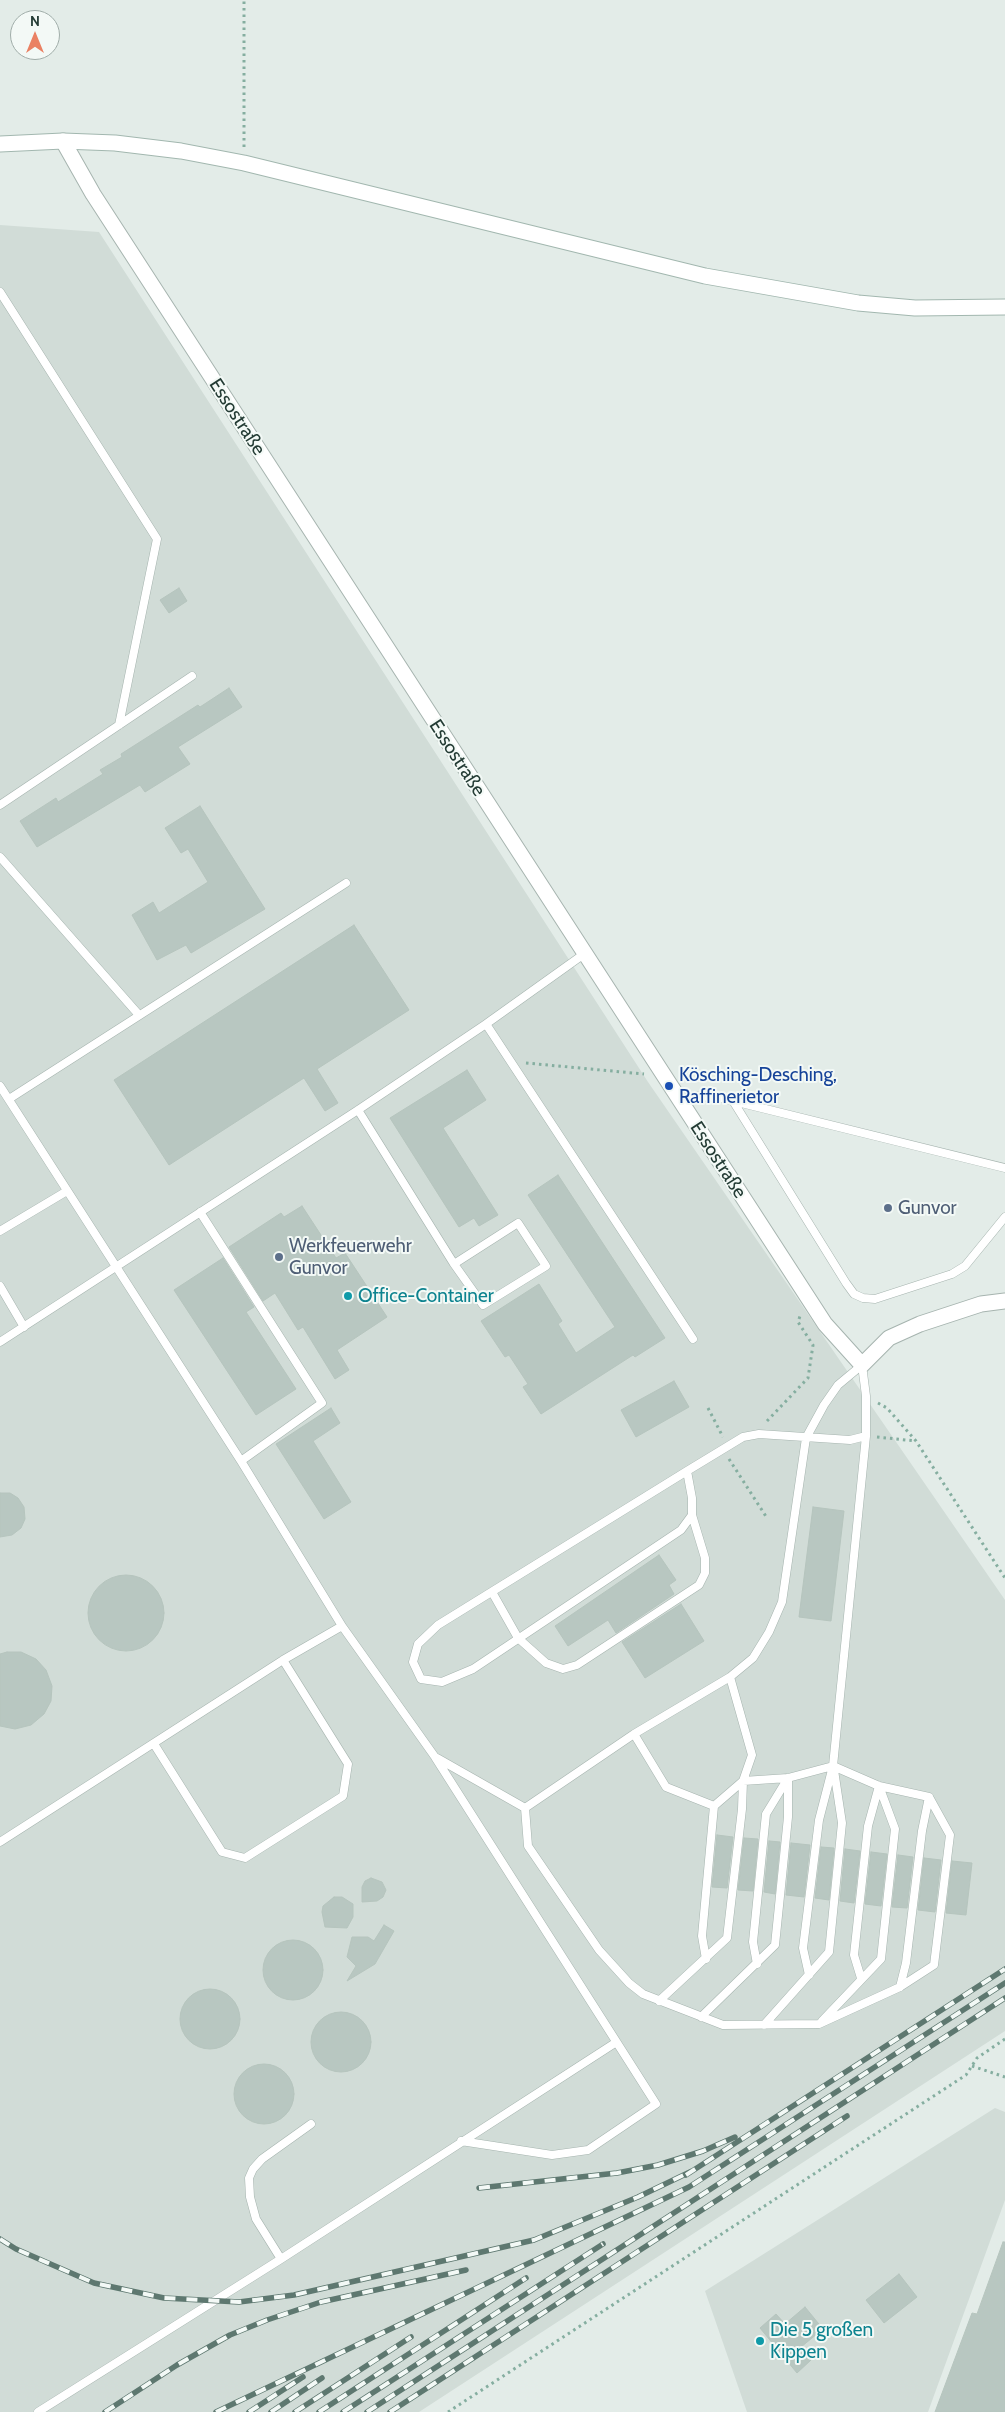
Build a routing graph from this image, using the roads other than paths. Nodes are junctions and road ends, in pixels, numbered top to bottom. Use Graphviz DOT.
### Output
graph roads {
  1 [pos="63,141"];
  2 [pos="0,144"];
  3 [pos="0,292"];
  4 [pos="1005,307"];
  5 [pos="192,676"];
  6 [pos="119,725"];
  7 [pos="0,804"];
  8 [pos="0,857"];
  9 [pos="346,883"];
  10 [pos="584,954"];
  11 [pos="139,1015"];
  12 [pos="486,1024"];
  13 [pos="0,1086"];
  14 [pos="8,1099"];
  15 [pos="677,1099"];
  16 [pos="733,1101"];
  17 [pos="358,1110"];
  18 [pos="1005,1168"];
  19 [pos="67,1191"];
  20 [pos="200,1212"];
  21 [pos="1005,1217"];
  22 [pos="0,1231"];
  23 [pos="454,1264"];
  24 [pos="118,1268"];
  25 [pos="0,1286"];
  26 [pos="1005,1301"];
  27 [pos="24,1326"];
  28 [pos="693,1339"];
  29 [pos="0,1342"];
  30 [pos="862,1365"];
  31 [pos="866,1436"];
  32 [pos="806,1438"];
  33 [pos="241,1461"];
  34 [pos="687,1471"];
  35 [pos="692,1515"];
  36 [pos="492,1592"];
  37 [pos="342,1626"];
  38 [pos="518,1638"];
  39 [pos="283,1660"];
  40 [pos="730,1677"];
  41 [pos="634,1734"];
  42 [pos="154,1744"];
  43 [pos="435,1757"];
  44 [pos="833,1766"];
  45 [pos="788,1778"];
  46 [pos="742,1780"];
  47 [pos="879,1786"];
  48 [pos="929,1798"];
  49 [pos="714,1806"];
  50 [pos="525,1808"];
  51 [pos="0,1842"];
  52 [pos="706,1959"];
  53 [pos="757,1964"];
  54 [pos="810,1975"];
  55 [pos="861,1978"];
  56 [pos="900,1988"];
  57 [pos="659,2000"];
  58 [pos="701,2017"];
  59 [pos="819,2024"];
  60 [pos="764,2025"];
  61 [pos="615,2043"];
  62 [pos="311,2124"];
  63 [pos="461,2141"];
  64 [pos="281,2259"];
  65 [pos="38,2412"];
  1 -- 2 [label="street"];
  1 -- 4 [label="street"];
  1 -- 10 [label="street, Essostraße"];
  3 -- 6 [label="lane"];
  5 -- 6 [label="lane"];
  6 -- 7 [label="lane"];
  8 -- 11 [label="lane"];
  9 -- 11 [label="lane"];
  10 -- 12 [label="lane"];
  10 -- 15 [label="street, Essostraße"];
  11 -- 14 [label="lane"];
  12 -- 17 [label="lane"];
  12 -- 28 [label="lane"];
  13 -- 14 [label="lane"];
  14 -- 19 [label="lane"];
  15 -- 16 [label="lane"];
  15 -- 30 [label="street, Essostraße"];
  16 -- 18 [label="lane"];
  16 -- 21 [label="lane"];
  17 -- 20 [label="lane"];
  17 -- 23 [label="lane"];
  19 -- 22 [label="lane"];
  19 -- 24 [label="lane"];
  20 -- 24 [label="lane"];
  20 -- 33 [label="lane"];
  23 -- 23 [label="lane"];
  24 -- 27 [label="lane"];
  24 -- 33 [label="lane"];
  25 -- 27 [label="lane"];
  26 -- 30 [label="street"];
  27 -- 29 [label="lane"];
  30 -- 31 [label="lane"];
  30 -- 32 [label="lane"];
  31 -- 32 [label="lane"];
  31 -- 44 [label="lane"];
  32 -- 34 [label="lane"];
  32 -- 40 [label="lane"];
  33 -- 37 [label="lane"];
  34 -- 35 [label="lane"];
  34 -- 36 [label="lane"];
  35 -- 38 [label="lane"];
  35 -- 38 [label="lane"];
  36 -- 38 [label="lane"];
  36 -- 38 [label="lane"];
  37 -- 39 [label="lane"];
  37 -- 43 [label="lane"];
  39 -- 42 [label="lane"];
  39 -- 42 [label="lane"];
  40 -- 41 [label="lane"];
  40 -- 46 [label="lane"];
  41 -- 49 [label="lane"];
  41 -- 50 [label="lane"];
  42 -- 51 [label="lane"];
  43 -- 50 [label="lane"];
  43 -- 61 [label="lane"];
  44 -- 45 [label="lane"];
  44 -- 47 [label="lane"];
  44 -- 54 [label="lane"];
  44 -- 54 [label="lane"];
  45 -- 46 [label="lane"];
  45 -- 53 [label="lane"];
  45 -- 53 [label="lane"];
  46 -- 49 [label="lane"];
  46 -- 52 [label="lane"];
  47 -- 48 [label="lane"];
  47 -- 55 [label="lane"];
  47 -- 55 [label="lane"];
  48 -- 56 [label="lane"];
  48 -- 56 [label="lane"];
  49 -- 52 [label="lane"];
  50 -- 57 [label="lane"];
  52 -- 57 [label="lane"];
  53 -- 58 [label="lane"];
  54 -- 60 [label="lane"];
  55 -- 59 [label="lane"];
  56 -- 59 [label="lane"];
  57 -- 58 [label="lane"];
  58 -- 60 [label="lane"];
  59 -- 60 [label="lane"];
  61 -- 63 [label="lane"];
  61 -- 63 [label="lane"];
  62 -- 64 [label="lane"];
  63 -- 64 [label="lane"];
  64 -- 65 [label="lane"];
}
